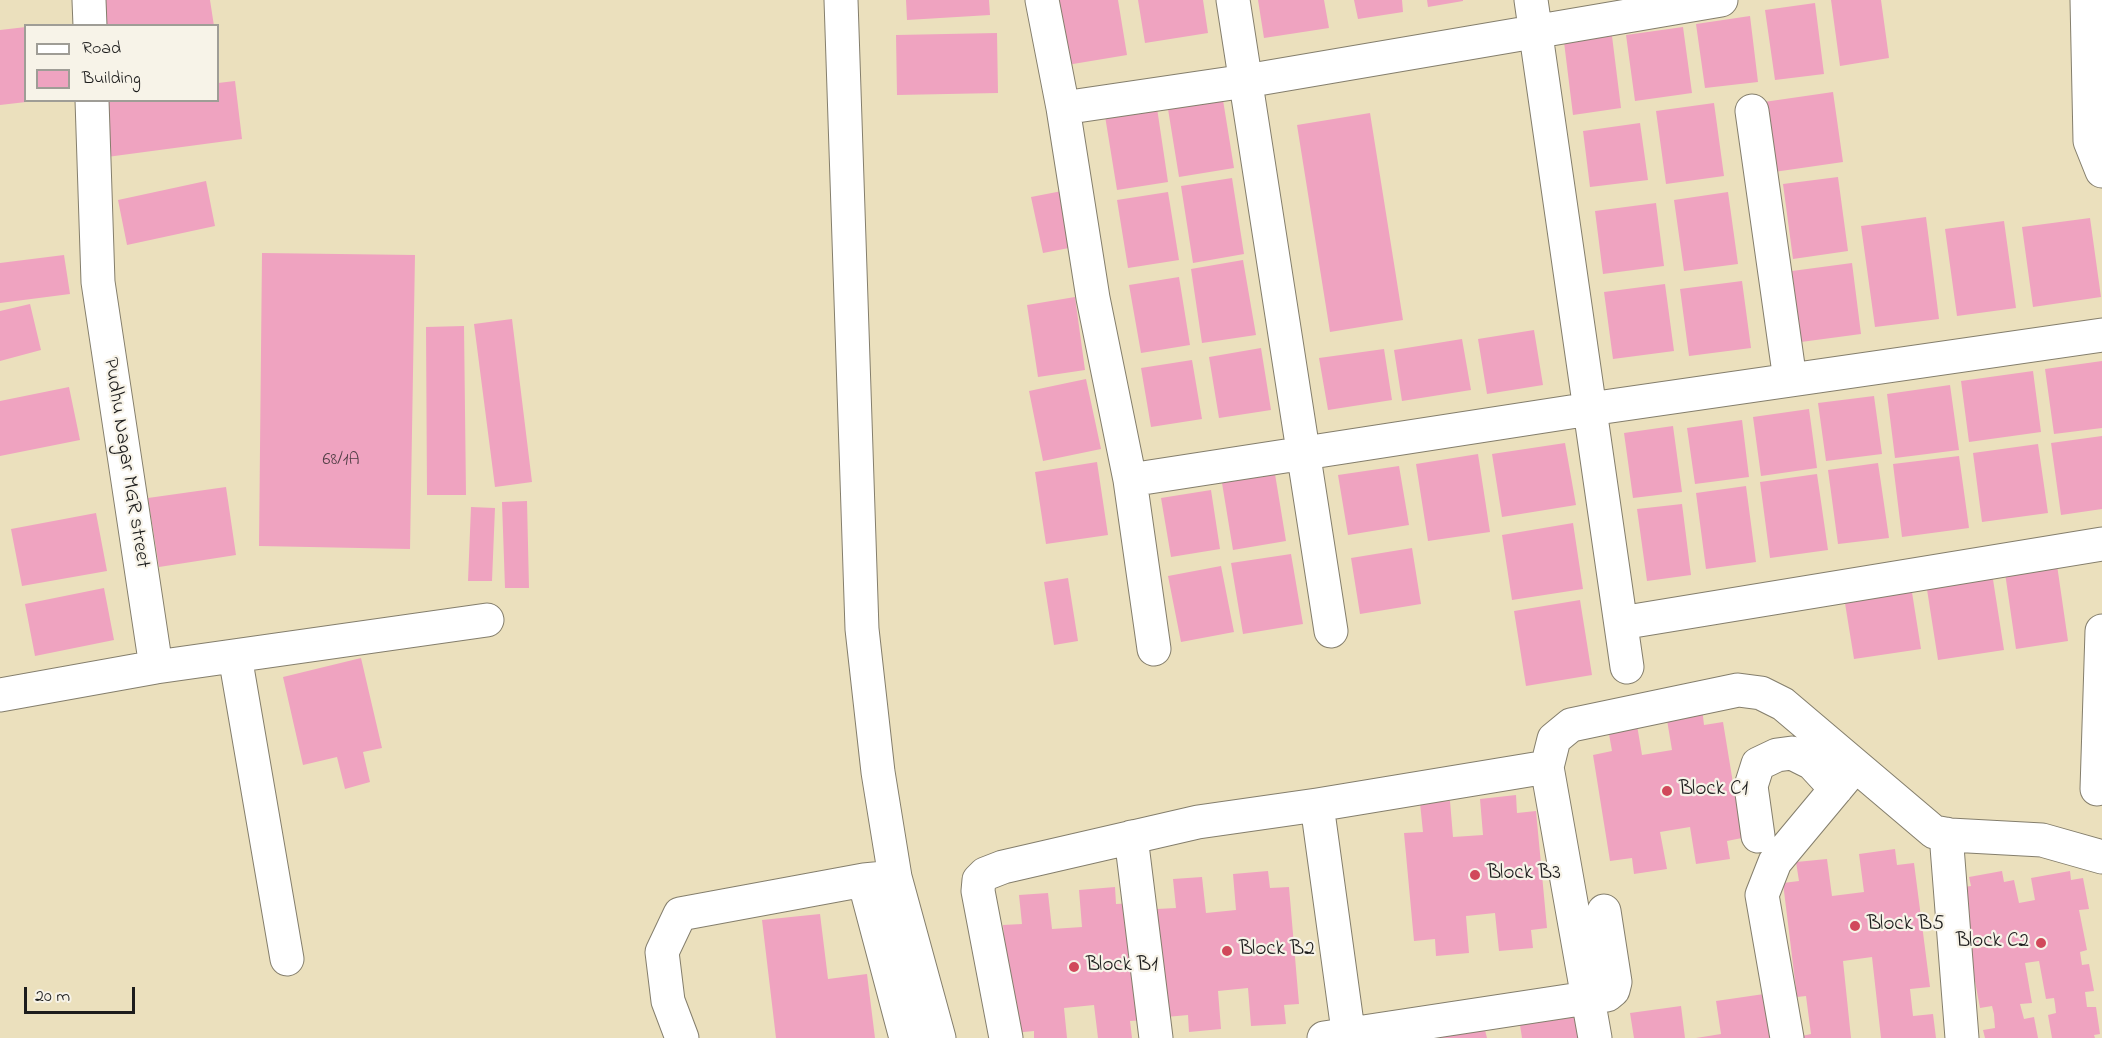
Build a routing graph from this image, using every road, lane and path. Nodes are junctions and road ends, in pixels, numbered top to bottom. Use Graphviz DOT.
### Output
graph roads {
  1 [pos="89,0"];
  2 [pos="841,0"];
  3 [pos="1042,0"];
  4 [pos="1233,0"];
  5 [pos="1721,0"];
  6 [pos="2087,0"];
  7 [pos="1534,16"];
  8 [pos="90,24"];
  9 [pos="1246,81"];
  10 [pos="92,102"];
  11 [pos="1063,108"];
  12 [pos="1752,111"];
  13 [pos="2102,171"];
  14 [pos="2102,335"];
  15 [pos="1790,380"];
  16 [pos="1590,409"];
  17 [pos="1304,454"];
  18 [pos="1130,480"];
  19 [pos="2102,544"];
  20 [pos="487,620"];
  21 [pos="1621,623"];
  22 [pos="1331,631"];
  23 [pos="2102,631"];
  24 [pos="1154,649"];
  25 [pos="235,656"];
  26 [pos="156,667"];
  27 [pos="1627,667"];
  28 [pos="0,695"];
  29 [pos="1547,767"];
  30 [pos="1845,777"];
  31 [pos="2097,789"];
  32 [pos="1317,805"];
  33 [pos="1946,834"];
  34 [pos="1758,836"];
  35 [pos="1131,837"];
  36 [pos="2102,857"];
  37 [pos="879,878"];
  38 [pos="1604,911"];
  39 [pos="288,959"];
  40 [pos="1588,998"];
  41 [pos="1341,1037"];
  42 [pos="682,1038"];
  43 [pos="906,1038"];
  44 [pos="939,1038"];
  45 [pos="1006,1038"];
  46 [pos="1156,1038"];
  47 [pos="1595,1038"];
  48 [pos="1787,1038"];
  49 [pos="1962,1038"];
  1 -- 8 [label="street"];
  2 -- 37 [label="street"];
  3 -- 11 [label="street"];
  4 -- 9 [label="street"];
  5 -- 7 [label="street"];
  6 -- 13 [label="street"];
  7 -- 9 [label="street"];
  7 -- 16 [label="street"];
  9 -- 11 [label="street"];
  9 -- 17 [label="street"];
  10 -- 26 [label="street, Pudhu Nagar MGR street"];
  11 -- 18 [label="street"];
  12 -- 15 [label="street"];
  14 -- 15 [label="street"];
  15 -- 16 [label="street"];
  16 -- 17 [label="street"];
  16 -- 21 [label="street"];
  17 -- 18 [label="street"];
  17 -- 22 [label="street"];
  18 -- 24 [label="street"];
  19 -- 21 [label="street"];
  20 -- 25 [label="street"];
  21 -- 27 [label="street"];
  23 -- 31 [label="street"];
  25 -- 26 [label="street"];
  25 -- 39 [label="street"];
  26 -- 28 [label="street"];
  29 -- 30 [label="street"];
  29 -- 32 [label="street"];
  29 -- 40 [label="street"];
  30 -- 33 [label="street"];
  30 -- 34 [label="street"];
  30 -- 48 [label="street"];
  32 -- 35 [label="street"];
  32 -- 41 [label="street"];
  33 -- 36 [label="street"];
  33 -- 49 [label="street"];
  35 -- 45 [label="street"];
  35 -- 46 [label="street"];
  37 -- 42 [label="street"];
  37 -- 43 [label="street"];
  37 -- 44 [label="street"];
  38 -- 40 [label="street"];
  40 -- 41 [label="street"];
  40 -- 47 [label="street"];
}
